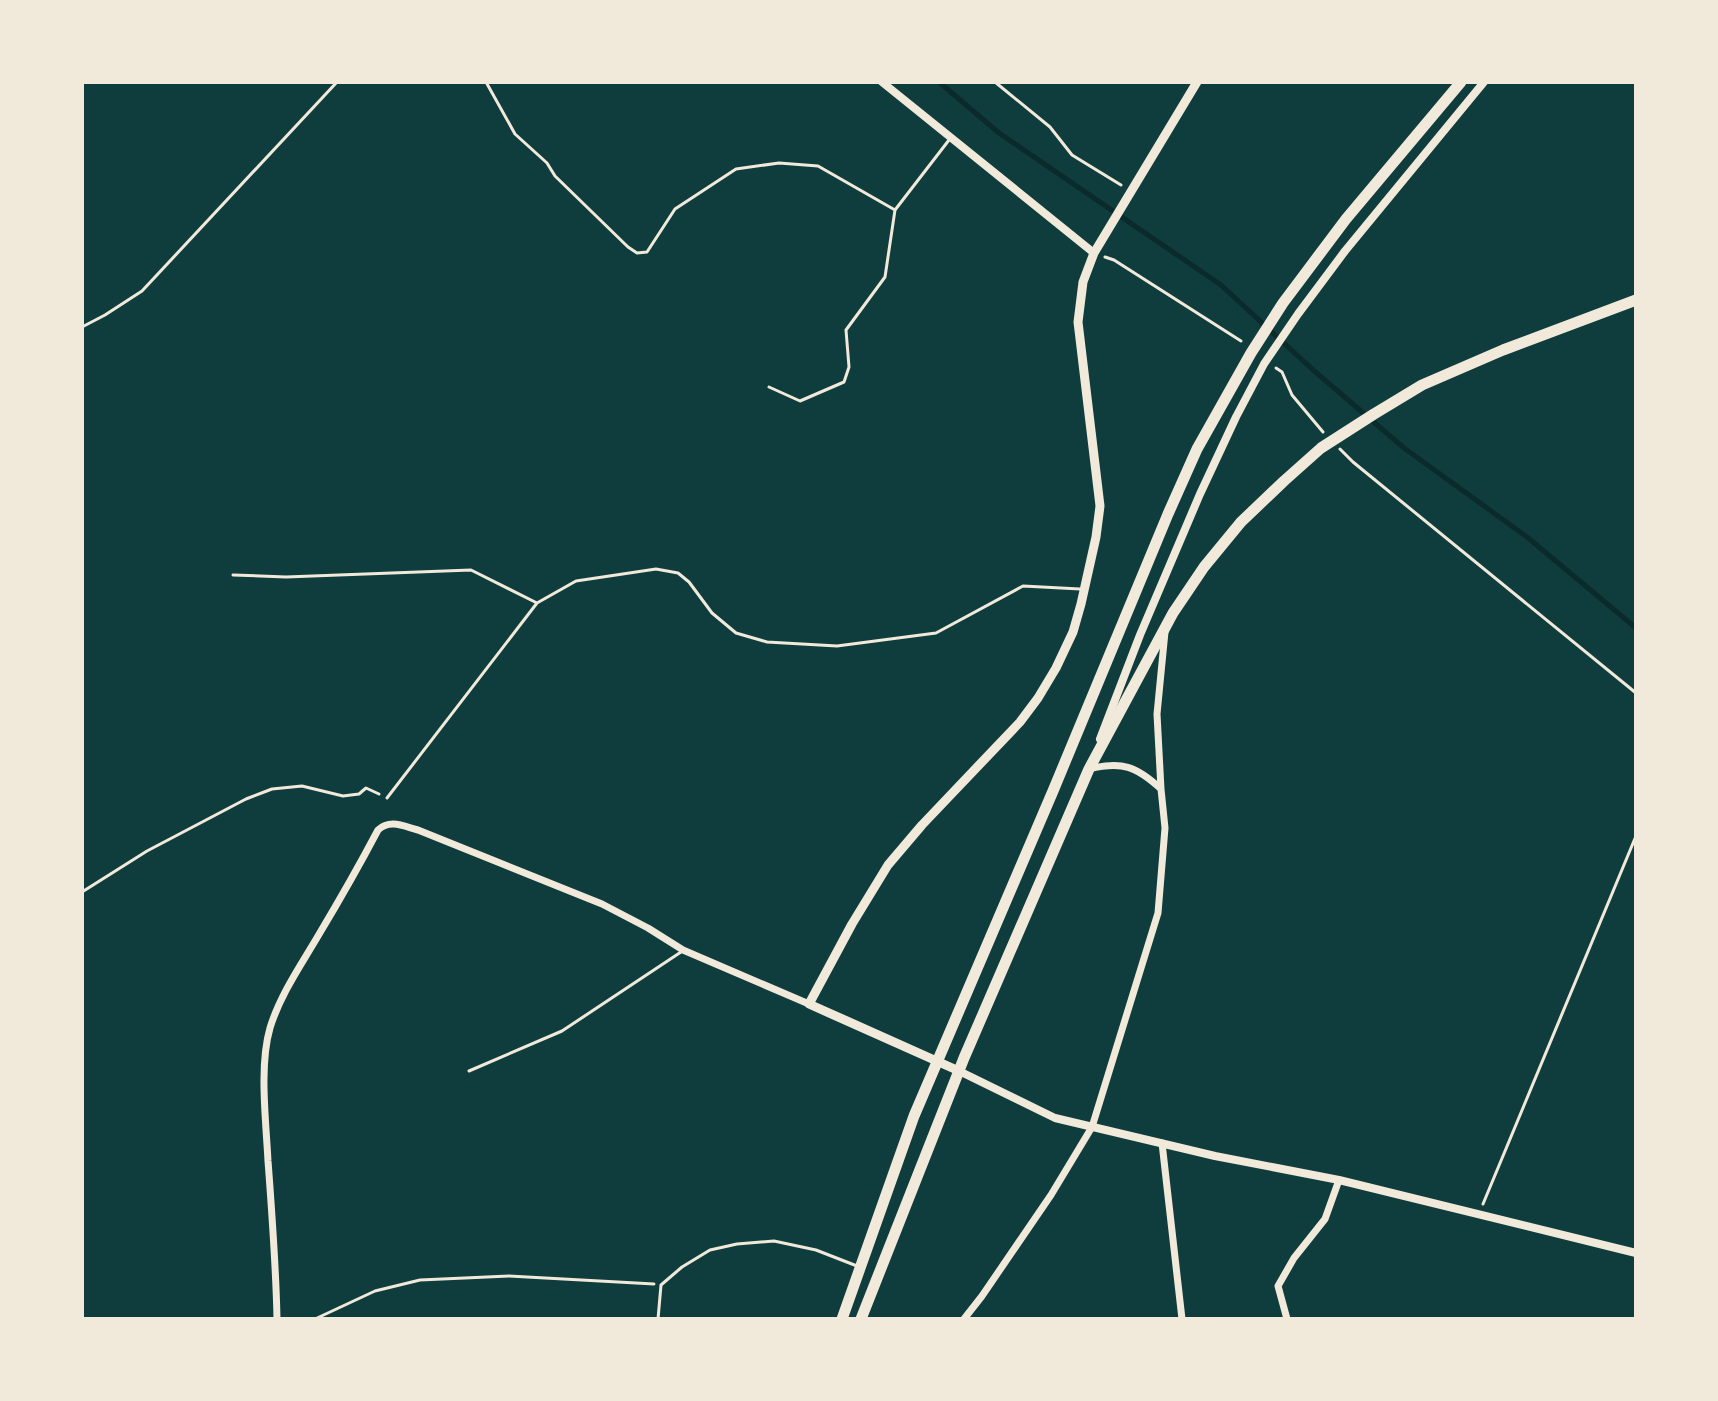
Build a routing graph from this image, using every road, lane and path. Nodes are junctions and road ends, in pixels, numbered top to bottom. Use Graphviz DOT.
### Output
graph roads {
  1 [pos="337,82"];
  2 [pos="486,82"];
  3 [pos="882,82"];
  4 [pos="995,82"];
  5 [pos="1197,82"];
  6 [pos="1461,82"];
  7 [pos="1484,82"];
  8 [pos="951,138"];
  9 [pos="1128,190"];
  10 [pos="895,210"];
  11 [pos="1094,253"];
  12 [pos="1636,300"];
  13 [pos="82,327"];
  14 [pos="1247,348"];
  15 [pos="1268,365"];
  16 [pos="769,387"];
  17 [pos="1325,434"];
  18 [pos="1334,443"];
  19 [pos="233,575"];
  20 [pos="1084,589"];
  21 [pos="537,603"];
  22 [pos="1166,627"];
  23 [pos="1636,693"];
  24 [pos="1089,769"];
  25 [pos="1161,789"];
  26 [pos="387,798"];
  27 [pos="1636,836"];
  28 [pos="82,892"];
  29 [pos="683,950"];
  30 [pos="809,1004"];
  31 [pos="938,1061"];
  32 [pos="469,1071"];
  33 [pos="959,1071"];
  34 [pos="1092,1127"];
  35 [pos="1162,1143"];
  36 [pos="1339,1180"];
  37 [pos="1478,1215"];
  38 [pos="1636,1253"];
  39 [pos="860,1268"];
  40 [pos="661,1285"];
  41 [pos="277,1319"];
  42 [pos="315,1319"];
  43 [pos="658,1319"];
  44 [pos="842,1319"];
  45 [pos="861,1319"];
  46 [pos="964,1319"];
  47 [pos="1182,1319"];
  48 [pos="1287,1319"];
  1 -- 13 [label="lane"];
  2 -- 10 [label="lane"];
  3 -- 8 [label="street"];
  4 -- 9 [label="path"];
  5 -- 9 [label="main road"];
  6 -- 14 [label="highway"];
  7 -- 15 [label="street"];
  8 -- 10 [label="lane"];
  8 -- 11 [label="street"];
  9 -- 11 [label="main road"];
  10 -- 16 [label="lane"];
  11 -- 14 [label="path"];
  11 -- 20 [label="main road"];
  12 -- 22 [label="highway"];
  14 -- 31 [label="highway"];
  15 -- 17 [label="path"];
  15 -- 24 [label="street"];
  18 -- 23 [label="path"];
  19 -- 21 [label="lane"];
  20 -- 21 [label="lane"];
  20 -- 30 [label="main road"];
  21 -- 26 [label="lane"];
  22 -- 24 [label="highway"];
  22 -- 25 [label="street"];
  24 -- 25 [label="street"];
  24 -- 33 [label="highway"];
  25 -- 34 [label="street"];
  26 -- 28 [label="path"];
  27 -- 37 [label="path"];
  29 -- 30 [label="street"];
  29 -- 32 [label="lane"];
  29 -- 41 [label="street"];
  30 -- 31 [label="main road"];
  31 -- 33 [label="main road"];
  31 -- 39 [label="highway"];
  33 -- 34 [label="street"];
  33 -- 45 [label="highway"];
  34 -- 35 [label="street"];
  34 -- 46 [label="street"];
  35 -- 36 [label="street"];
  35 -- 47 [label="street"];
  36 -- 37 [label="street"];
  36 -- 48 [label="street"];
  37 -- 38 [label="street"];
  39 -- 40 [label="lane"];
  39 -- 44 [label="highway"];
  40 -- 42 [label="path"];
  40 -- 43 [label="lane"];
}
